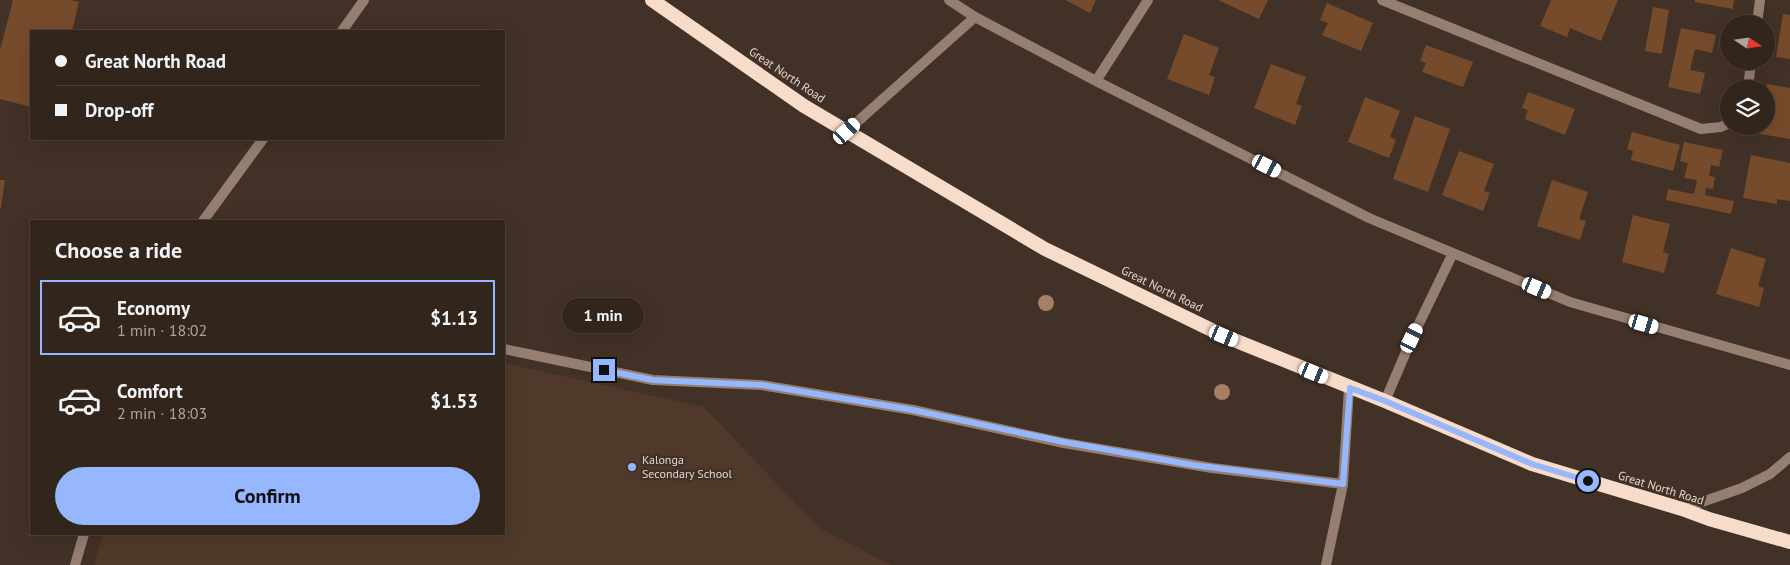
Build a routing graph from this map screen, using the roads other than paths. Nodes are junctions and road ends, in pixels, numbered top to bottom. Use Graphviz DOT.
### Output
graph roads {
  1 [pos="364,0"];
  2 [pos="652,0"];
  3 [pos="949,0"];
  4 [pos="1148,0"];
  5 [pos="1382,0"];
  6 [pos="1760,0"];
  7 [pos="1758,15"];
  8 [pos="976,17"];
  9 [pos="343,30"];
  10 [pos="1096,80"];
  11 [pos="1720,127"];
  12 [pos="847,131"];
  13 [pos="262,140"];
  14 [pos="204,220"];
  15 [pos="1453,253"];
  16 [pos="505,349"];
  17 [pos="1790,365"];
  18 [pos="1350,388"];
  19 [pos="1385,401"];
  20 [pos="1790,457"];
  21 [pos="1343,484"];
  22 [pos="1682,509"];
  23 [pos="84,535"];
  24 [pos="1790,542"];
  25 [pos="75,565"];
  26 [pos="1326,565"];
  1 -- 9 [label="street"];
  2 -- 12 [label="highway, Great North Road"];
  3 -- 8 [label="street"];
  4 -- 10 [label="street"];
  5 -- 11 [label="street"];
  6 -- 7 [label="street"];
  8 -- 10 [label="street"];
  8 -- 12 [label="street"];
  10 -- 15 [label="street"];
  12 -- 18 [label="highway, Great North Road"];
  13 -- 14 [label="street"];
  15 -- 17 [label="street"];
  15 -- 19 [label="street"];
  16 -- 21 [label="street"];
  18 -- 19 [label="highway, Great North Road"];
  18 -- 21 [label="street"];
  19 -- 22 [label="highway, Great North Road"];
  20 -- 22 [label="street"];
  21 -- 26 [label="street"];
  22 -- 24 [label="highway, Great North Road"];
  23 -- 25 [label="street"];
}
